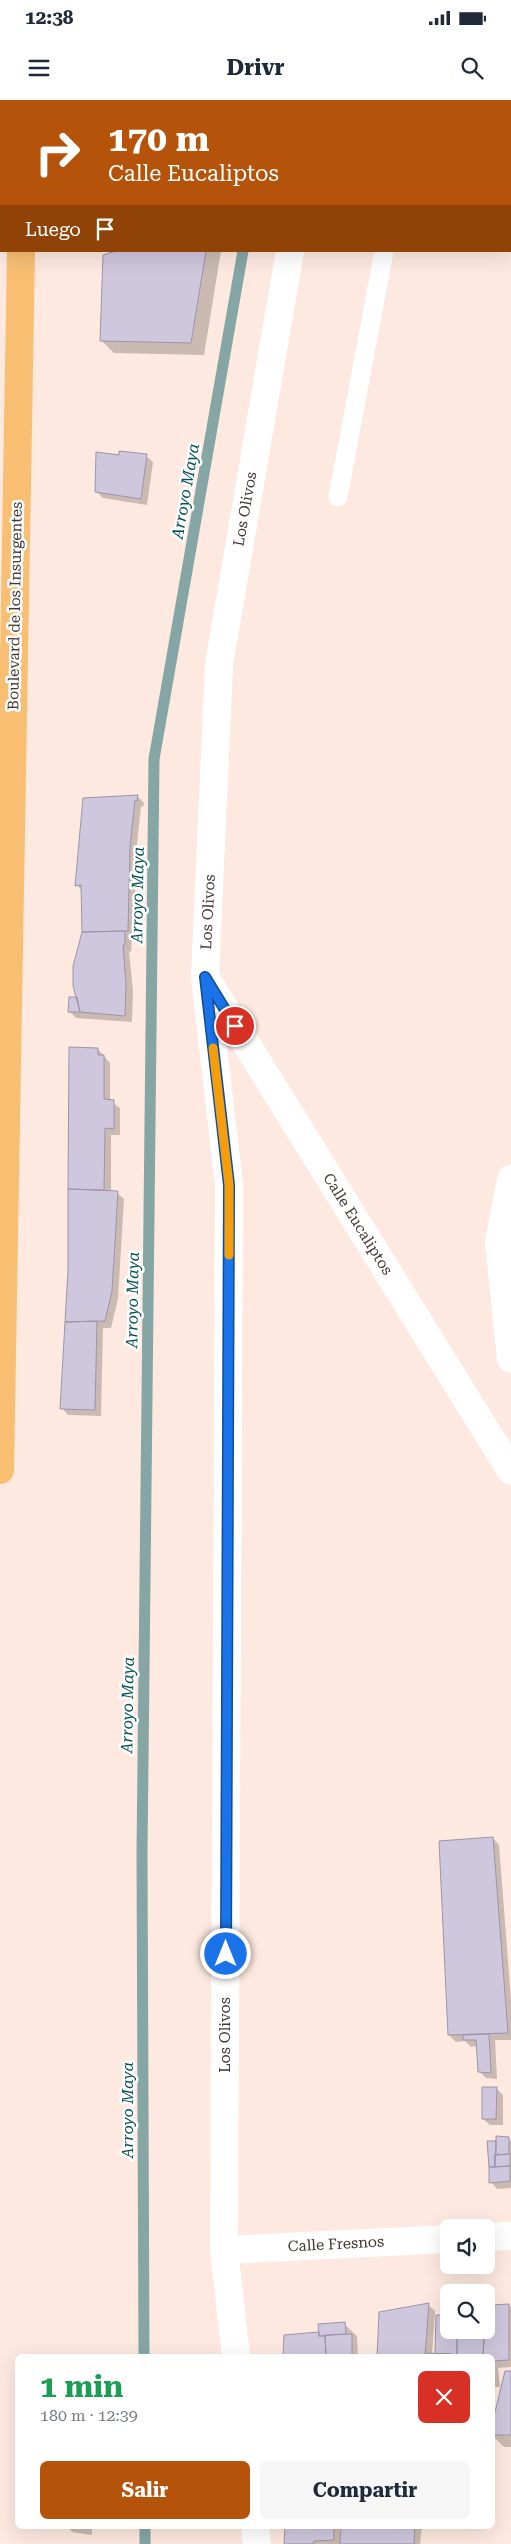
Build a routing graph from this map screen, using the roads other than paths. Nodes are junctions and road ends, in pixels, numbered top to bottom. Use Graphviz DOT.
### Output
graph roads {
  1 [pos="21,252"];
  2 [pos="290,252"];
  3 [pos="384,252"];
  4 [pos="338,497"];
  5 [pos="205,977"];
  6 [pos="511,1179"];
  7 [pos="511,1359"];
  8 [pos="0,1470"];
  9 [pos="511,1471"];
  10 [pos="511,2236"];
  11 [pos="495,2237"];
  12 [pos="440,2239"];
  13 [pos="224,2250"];
  14 [pos="236,2354"];
  15 [pos="255,2529"];
  16 [pos="257,2544"];
  1 -- 8 [label="highway, Boulevard de los Insurgentes"];
  2 -- 5 [label="street, Los Olivos"];
  3 -- 4 [label="lane"];
  5 -- 9 [label="street, Calle Eucaliptos"];
  5 -- 13 [label="street, Los Olivos"];
  6 -- 7 [label="street"];
  10 -- 11 [label="street"];
  12 -- 13 [label="street, Calle Fresnos"];
  13 -- 14 [label="street, Los Olivos"];
  15 -- 16 [label="street"];
}
